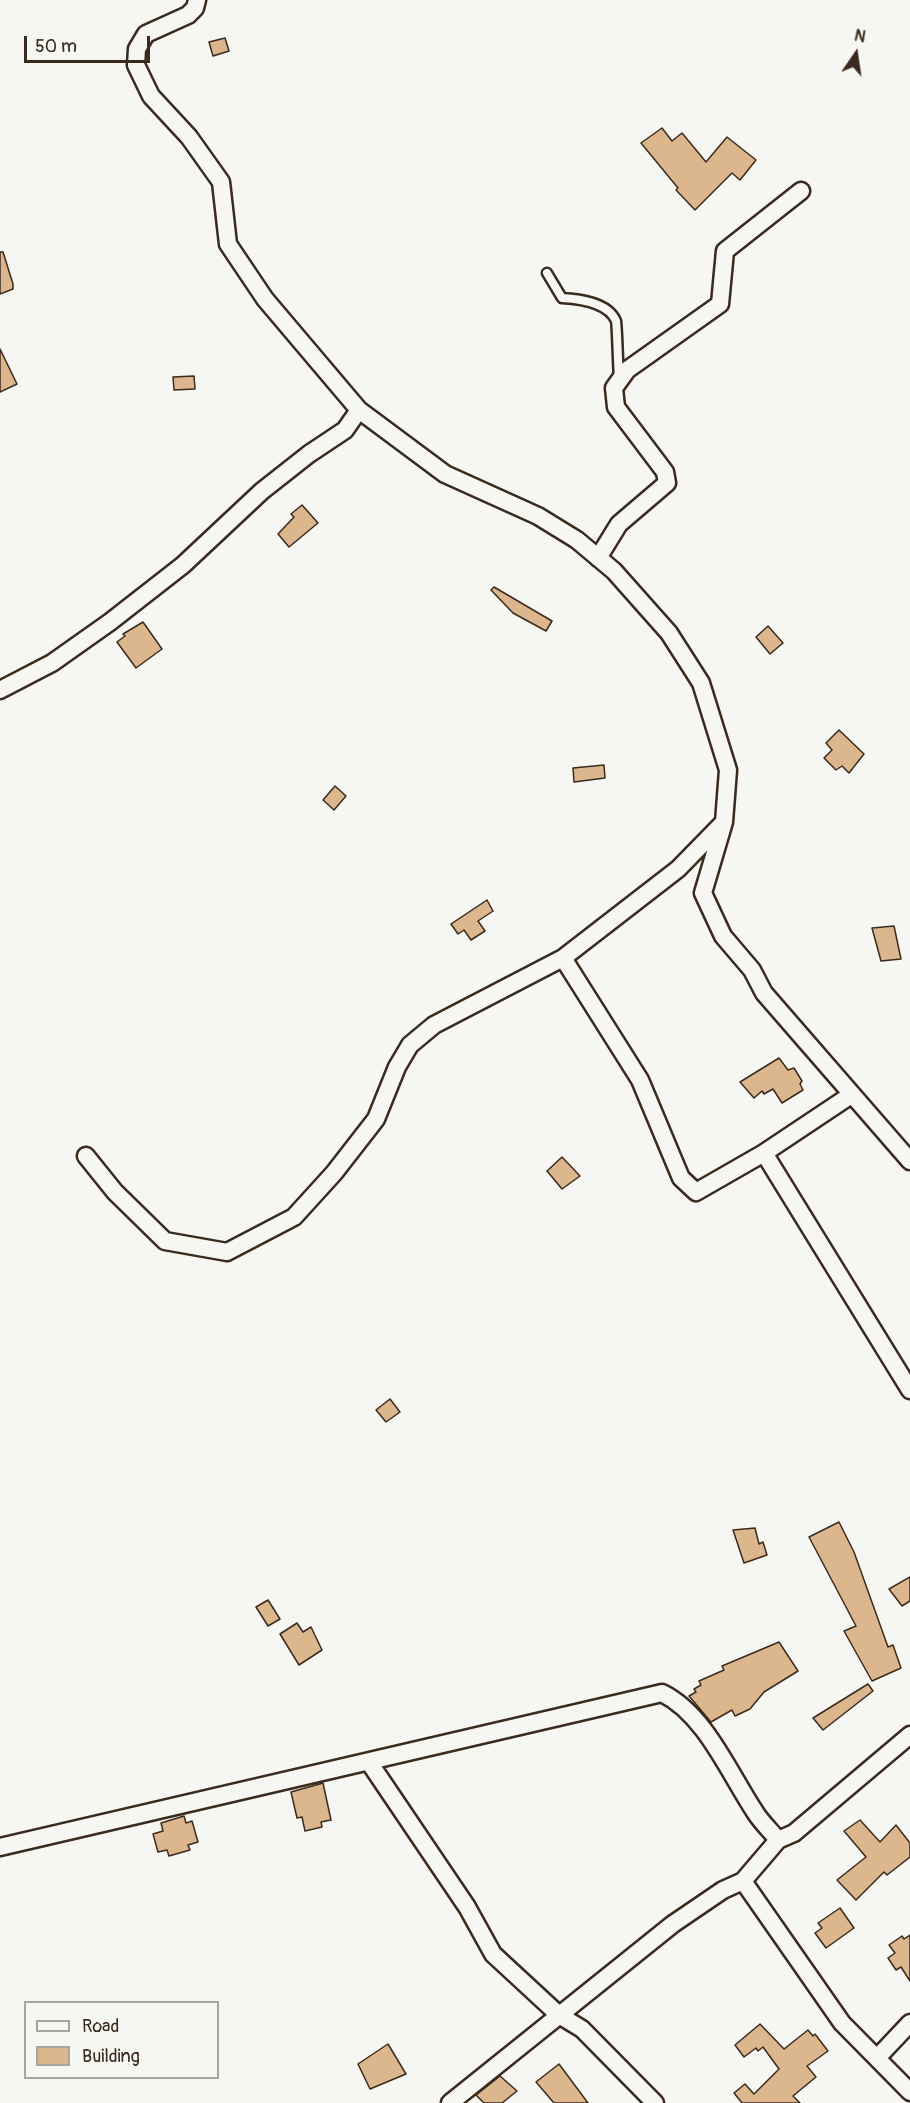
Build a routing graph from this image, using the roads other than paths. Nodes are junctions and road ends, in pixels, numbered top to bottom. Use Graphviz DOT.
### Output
graph roads {
  1 [pos="196,0"];
  2 [pos="801,191"];
  3 [pos="547,273"];
  4 [pos="620,380"];
  5 [pos="358,410"];
  6 [pos="598,558"];
  7 [pos="0,690"];
  8 [pos="724,822"];
  9 [pos="563,958"];
  10 [pos="851,1095"];
  11 [pos="764,1153"];
  12 [pos="86,1156"];
  13 [pos="910,1161"];
  14 [pos="910,1390"];
  15 [pos="910,1735"];
  16 [pos="369,1762"];
  17 [pos="778,1840"];
  18 [pos="0,1847"];
  19 [pos="743,1881"];
  20 [pos="559,2015"];
  21 [pos="910,2023"];
  22 [pos="877,2058"];
  23 [pos="910,2092"];
  24 [pos="450,2103"];
  25 [pos="655,2103"];
  1 -- 5 [label="street"];
  2 -- 4 [label="street"];
  3 -- 4 [label="lane"];
  4 -- 6 [label="street"];
  5 -- 6 [label="street"];
  5 -- 7 [label="street"];
  6 -- 8 [label="street"];
  8 -- 9 [label="street"];
  8 -- 10 [label="street"];
  9 -- 11 [label="street"];
  9 -- 12 [label="street"];
  10 -- 11 [label="street"];
  10 -- 13 [label="street"];
  11 -- 14 [label="street"];
  15 -- 17 [label="street"];
  16 -- 17 [label="street"];
  16 -- 18 [label="street"];
  16 -- 20 [label="street"];
  17 -- 19 [label="street"];
  19 -- 20 [label="street"];
  19 -- 22 [label="street"];
  20 -- 24 [label="street"];
  20 -- 25 [label="street"];
  21 -- 22 [label="street"];
  22 -- 23 [label="street"];
}
